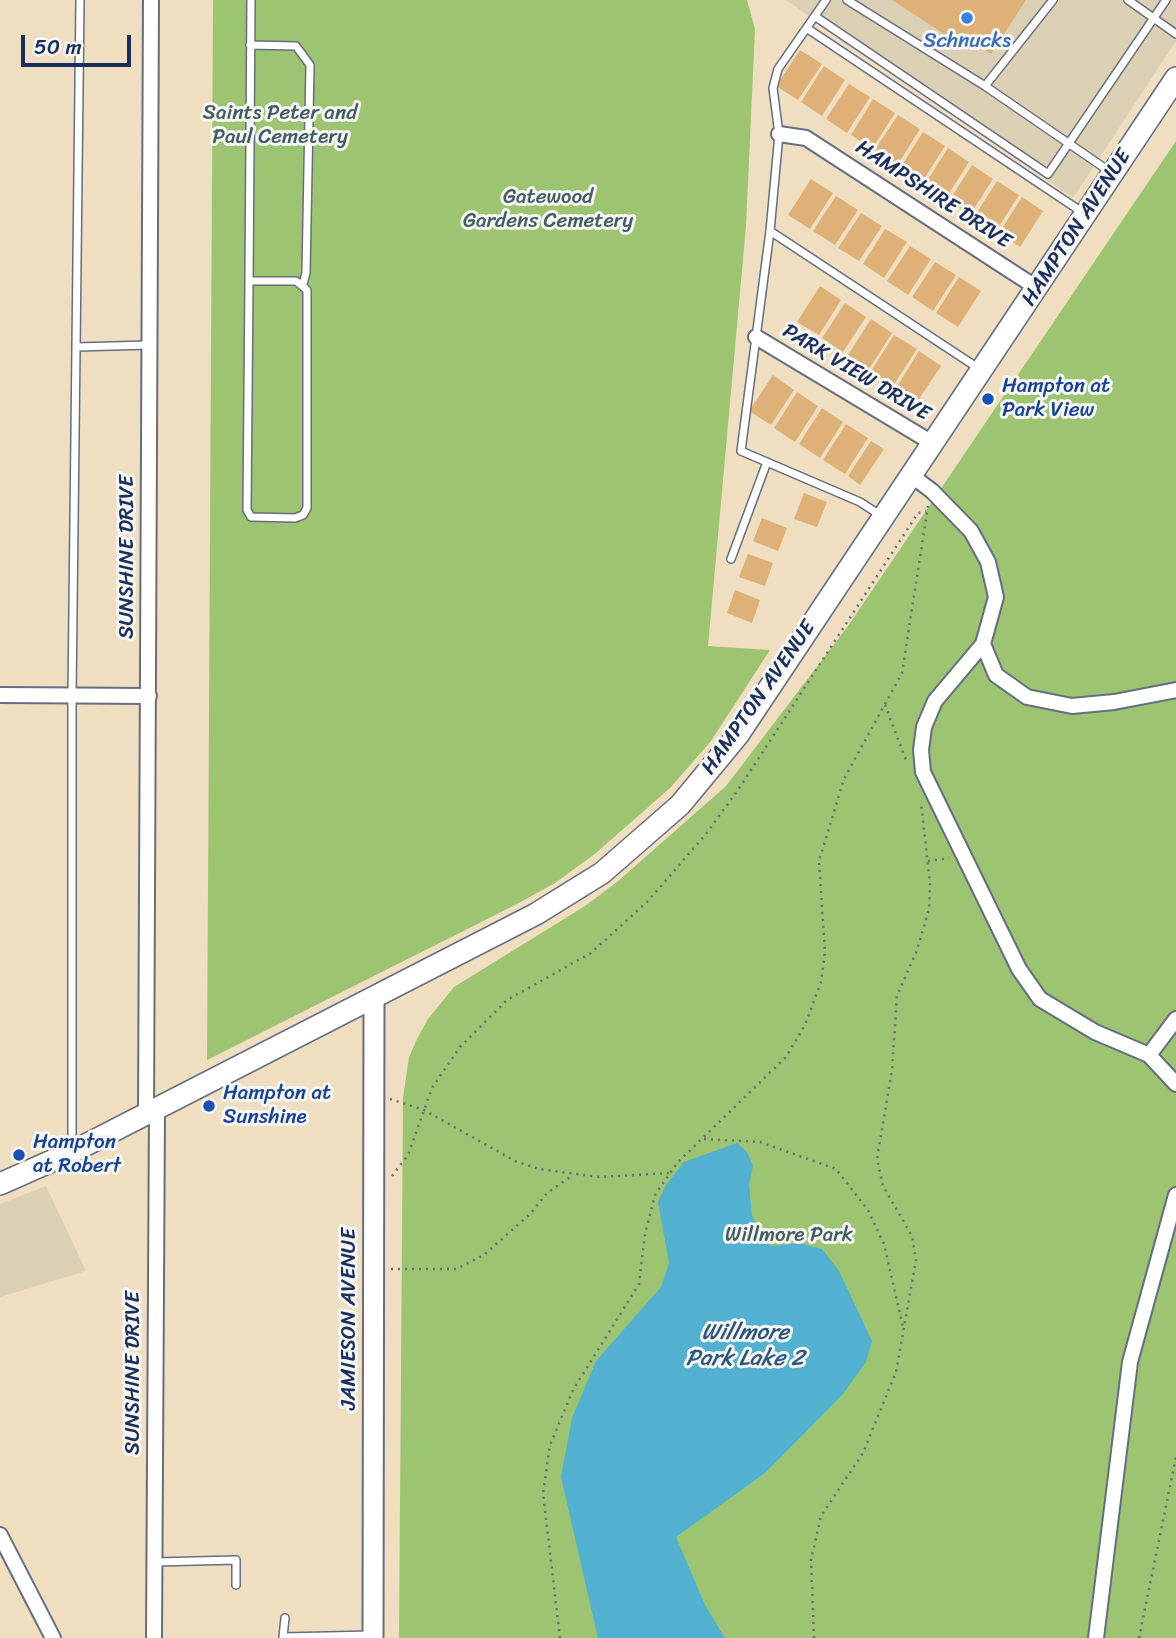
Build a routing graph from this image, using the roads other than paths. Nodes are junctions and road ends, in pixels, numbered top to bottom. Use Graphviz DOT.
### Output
graph roads {
  1 [pos="80,0"];
  2 [pos="151,0"];
  3 [pos="250,0"];
  4 [pos="826,0"];
  5 [pos="847,0"];
  6 [pos="1053,0"];
  7 [pos="1128,0"];
  8 [pos="1166,0"];
  9 [pos="816,17"];
  10 [pos="1154,18"];
  11 [pos="808,29"];
  12 [pos="1176,34"];
  13 [pos="250,45"];
  14 [pos="1176,78"];
  15 [pos="985,86"];
  16 [pos="779,134"];
  17 [pos="1069,143"];
  18 [pos="1112,174"];
  19 [pos="1086,214"];
  20 [pos="770,232"];
  21 [pos="248,281"];
  22 [pos="303,285"];
  23 [pos="1037,288"];
  24 [pos="756,337"];
  25 [pos="150,345"];
  26 [pos="76,347"];
  27 [pos="982,371"];
  28 [pos="934,444"];
  29 [pos="767,462"];
  30 [pos="912,476"];
  31 [pos="884,517"];
  32 [pos="731,559"];
  33 [pos="983,644"];
  34 [pos="1176,690"];
  35 [pos="0,695"];
  36 [pos="72,696"];
  37 [pos="149,696"];
  38 [pos="374,999"];
  39 [pos="1176,1019"];
  40 [pos="1149,1055"];
  41 [pos="1176,1084"];
  42 [pos="152,1112"];
  43 [pos="72,1153"];
  44 [pos="0,1184"];
  45 [pos="1176,1195"];
  46 [pos="0,1535"];
  47 [pos="154,1562"];
  48 [pos="236,1585"];
  49 [pos="285,1618"];
  50 [pos="373,1637"];
  51 [pos="53,1638"];
  52 [pos="154,1638"];
  53 [pos="1096,1638"];
  1 -- 26 [label="lane"];
  2 -- 25 [label="street, SUNSHINE DRIVE"];
  3 -- 13 [label="lane"];
  4 -- 9 [label="lane"];
  5 -- 15 [label="lane"];
  6 -- 15 [label="lane"];
  7 -- 10 [label="lane"];
  8 -- 10 [label="lane"];
  9 -- 11 [label="lane"];
  9 -- 17 [label="lane"];
  10 -- 12 [label="lane"];
  10 -- 17 [label="lane"];
  11 -- 16 [label="lane"];
  11 -- 19 [label="lane"];
  13 -- 21 [label="lane"];
  13 -- 22 [label="lane"];
  14 -- 18 [label="main road, HAMPTON AVENUE"];
  15 -- 17 [label="lane"];
  16 -- 20 [label="lane"];
  16 -- 23 [label="street, HAMPSHIRE DRIVE"];
  17 -- 18 [label="lane"];
  18 -- 19 [label="main road, HAMPTON AVENUE"];
  19 -- 23 [label="main road, HAMPTON AVENUE"];
  20 -- 24 [label="lane"];
  20 -- 27 [label="lane"];
  21 -- 22 [label="lane"];
  21 -- 22 [label="lane"];
  23 -- 27 [label="main road, HAMPTON AVENUE"];
  24 -- 28 [label="street, PARK VIEW DRIVE"];
  24 -- 29 [label="lane"];
  25 -- 26 [label="lane"];
  25 -- 37 [label="street, SUNSHINE DRIVE"];
  26 -- 36 [label="lane"];
  27 -- 28 [label="main road, HAMPTON AVENUE"];
  28 -- 30 [label="main road, HAMPTON AVENUE"];
  29 -- 31 [label="lane"];
  29 -- 32 [label="lane"];
  30 -- 31 [label="main road, HAMPTON AVENUE"];
  30 -- 33 [label="street"];
  31 -- 38 [label="main road, HAMPTON AVENUE"];
  33 -- 34 [label="street"];
  33 -- 40 [label="street"];
  35 -- 36 [label="street"];
  36 -- 37 [label="street"];
  36 -- 43 [label="lane"];
  37 -- 42 [label="street, SUNSHINE DRIVE"];
  38 -- 42 [label="main road, HAMPTON AVENUE"];
  38 -- 50 [label="main road, JAMIESON AVENUE"];
  39 -- 40 [label="street"];
  40 -- 41 [label="street"];
  42 -- 43 [label="main road, HAMPTON AVENUE"];
  42 -- 47 [label="street, SUNSHINE DRIVE"];
  43 -- 44 [label="main road, HAMPTON AVENUE"];
  45 -- 53 [label="street"];
  46 -- 51 [label="street"];
  47 -- 48 [label="lane"];
  47 -- 52 [label="street, SUNSHINE DRIVE"];
  49 -- 50 [label="lane"];
}
